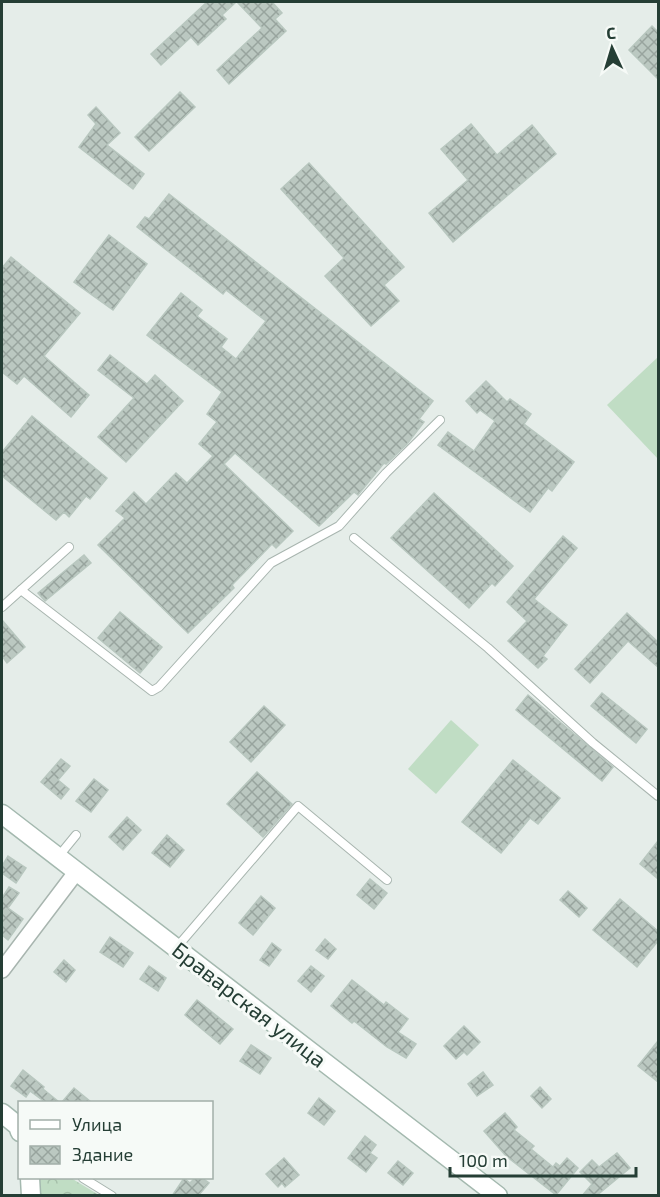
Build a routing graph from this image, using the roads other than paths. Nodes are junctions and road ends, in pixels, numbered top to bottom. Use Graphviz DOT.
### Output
graph roads {
  1 [pos="440,420"];
  2 [pos="354,537"];
  3 [pos="69,547"];
  4 [pos="21,590"];
  5 [pos="2,608"];
  6 [pos="658,796"];
  7 [pos="2,814"];
  8 [pos="76,835"];
  9 [pos="58,857"];
  10 [pos="77,871"];
  11 [pos="387,880"];
  12 [pos="177,947"];
  13 [pos="2,970"];
  14 [pos="2,1113"];
  15 [pos="18,1127"];
  16 [pos="30,1179"];
  17 [pos="84,1179"];
  18 [pos="31,1196"];
  19 [pos="112,1196"];
  20 [pos="498,1196"];
  1 -- 4 [label="lane"];
  2 -- 6 [label="lane"];
  3 -- 4 [label="lane"];
  4 -- 5 [label="lane"];
  7 -- 9 [label="main road, Браварская улица"];
  8 -- 9 [label="lane"];
  9 -- 10 [label="main road, Браварская улица"];
  10 -- 12 [label="main road, Браварская улица"];
  10 -- 13 [label="street"];
  11 -- 12 [label="lane"];
  12 -- 20 [label="main road, Браварская улица"];
  14 -- 15 [label="main road"];
  16 -- 18 [label="main road"];
  17 -- 19 [label="lane"];
}
